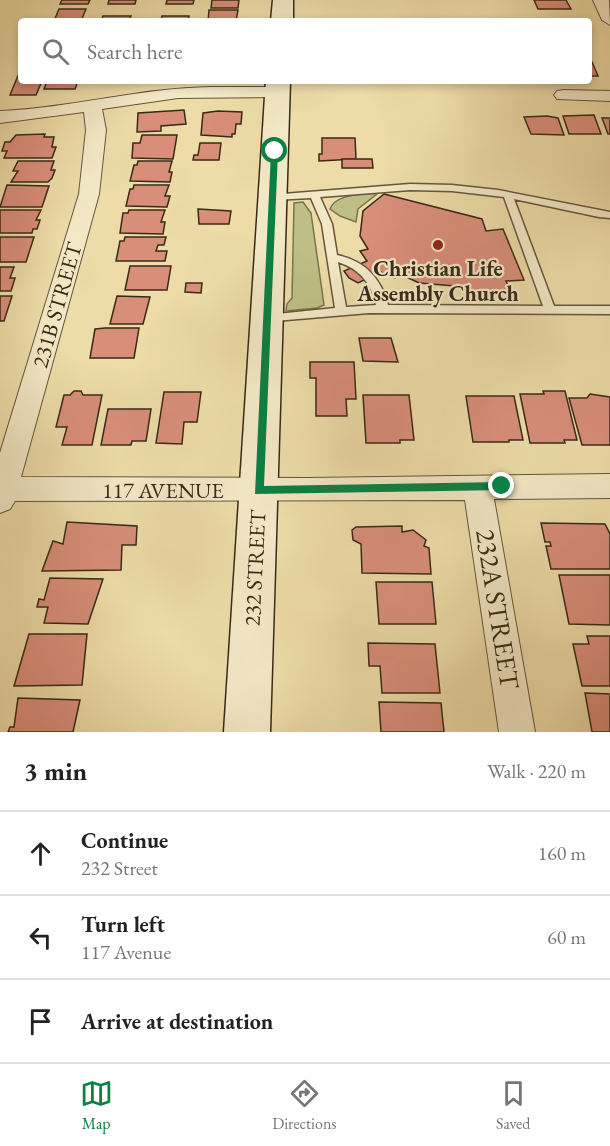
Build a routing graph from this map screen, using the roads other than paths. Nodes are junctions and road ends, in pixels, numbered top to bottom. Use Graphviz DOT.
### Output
graph roads {
  1 [pos="283,0"];
  2 [pos="600,0"];
  3 [pos="282,18"];
  4 [pos="610,20"];
  5 [pos="278,86"];
  6 [pos="563,95"];
  7 [pos="610,96"];
  8 [pos="92,106"];
  9 [pos="0,117"];
  10 [pos="508,195"];
  11 [pos="315,196"];
  12 [pos="273,197"];
  13 [pos="610,215"];
  14 [pos="332,256"];
  15 [pos="383,309"];
  16 [pos="550,310"];
  17 [pos="610,310"];
  18 [pos="341,311"];
  19 [pos="267,319"];
  20 [pos="610,486"];
  21 [pos="478,487"];
  22 [pos="258,490"];
  23 [pos="2,495"];
  24 [pos="247,732"];
  25 [pos="517,732"];
  1 -- 3 [label="main road"];
  2 -- 4 [label="street"];
  5 -- 8 [label="street"];
  5 -- 12 [label="main road, 232 STREET"];
  6 -- 7 [label="street"];
  8 -- 9 [label="street"];
  8 -- 23 [label="street, 231B STREET"];
  10 -- 11 [label="lane"];
  10 -- 13 [label="lane"];
  10 -- 16 [label="lane"];
  11 -- 12 [label="lane"];
  11 -- 14 [label="lane"];
  12 -- 19 [label="main road, 232 STREET"];
  14 -- 15 [label="lane"];
  14 -- 18 [label="lane"];
  15 -- 16 [label="lane"];
  15 -- 18 [label="lane"];
  16 -- 17 [label="lane"];
  18 -- 19 [label="lane"];
  19 -- 22 [label="main road, 232 STREET"];
  20 -- 21 [label="street, 117 AVENUE"];
  21 -- 22 [label="street, 117 AVENUE"];
  21 -- 25 [label="street, 232A STREET"];
  22 -- 23 [label="street, 117 AVENUE"];
  22 -- 24 [label="main road, 232 STREET"];
}
